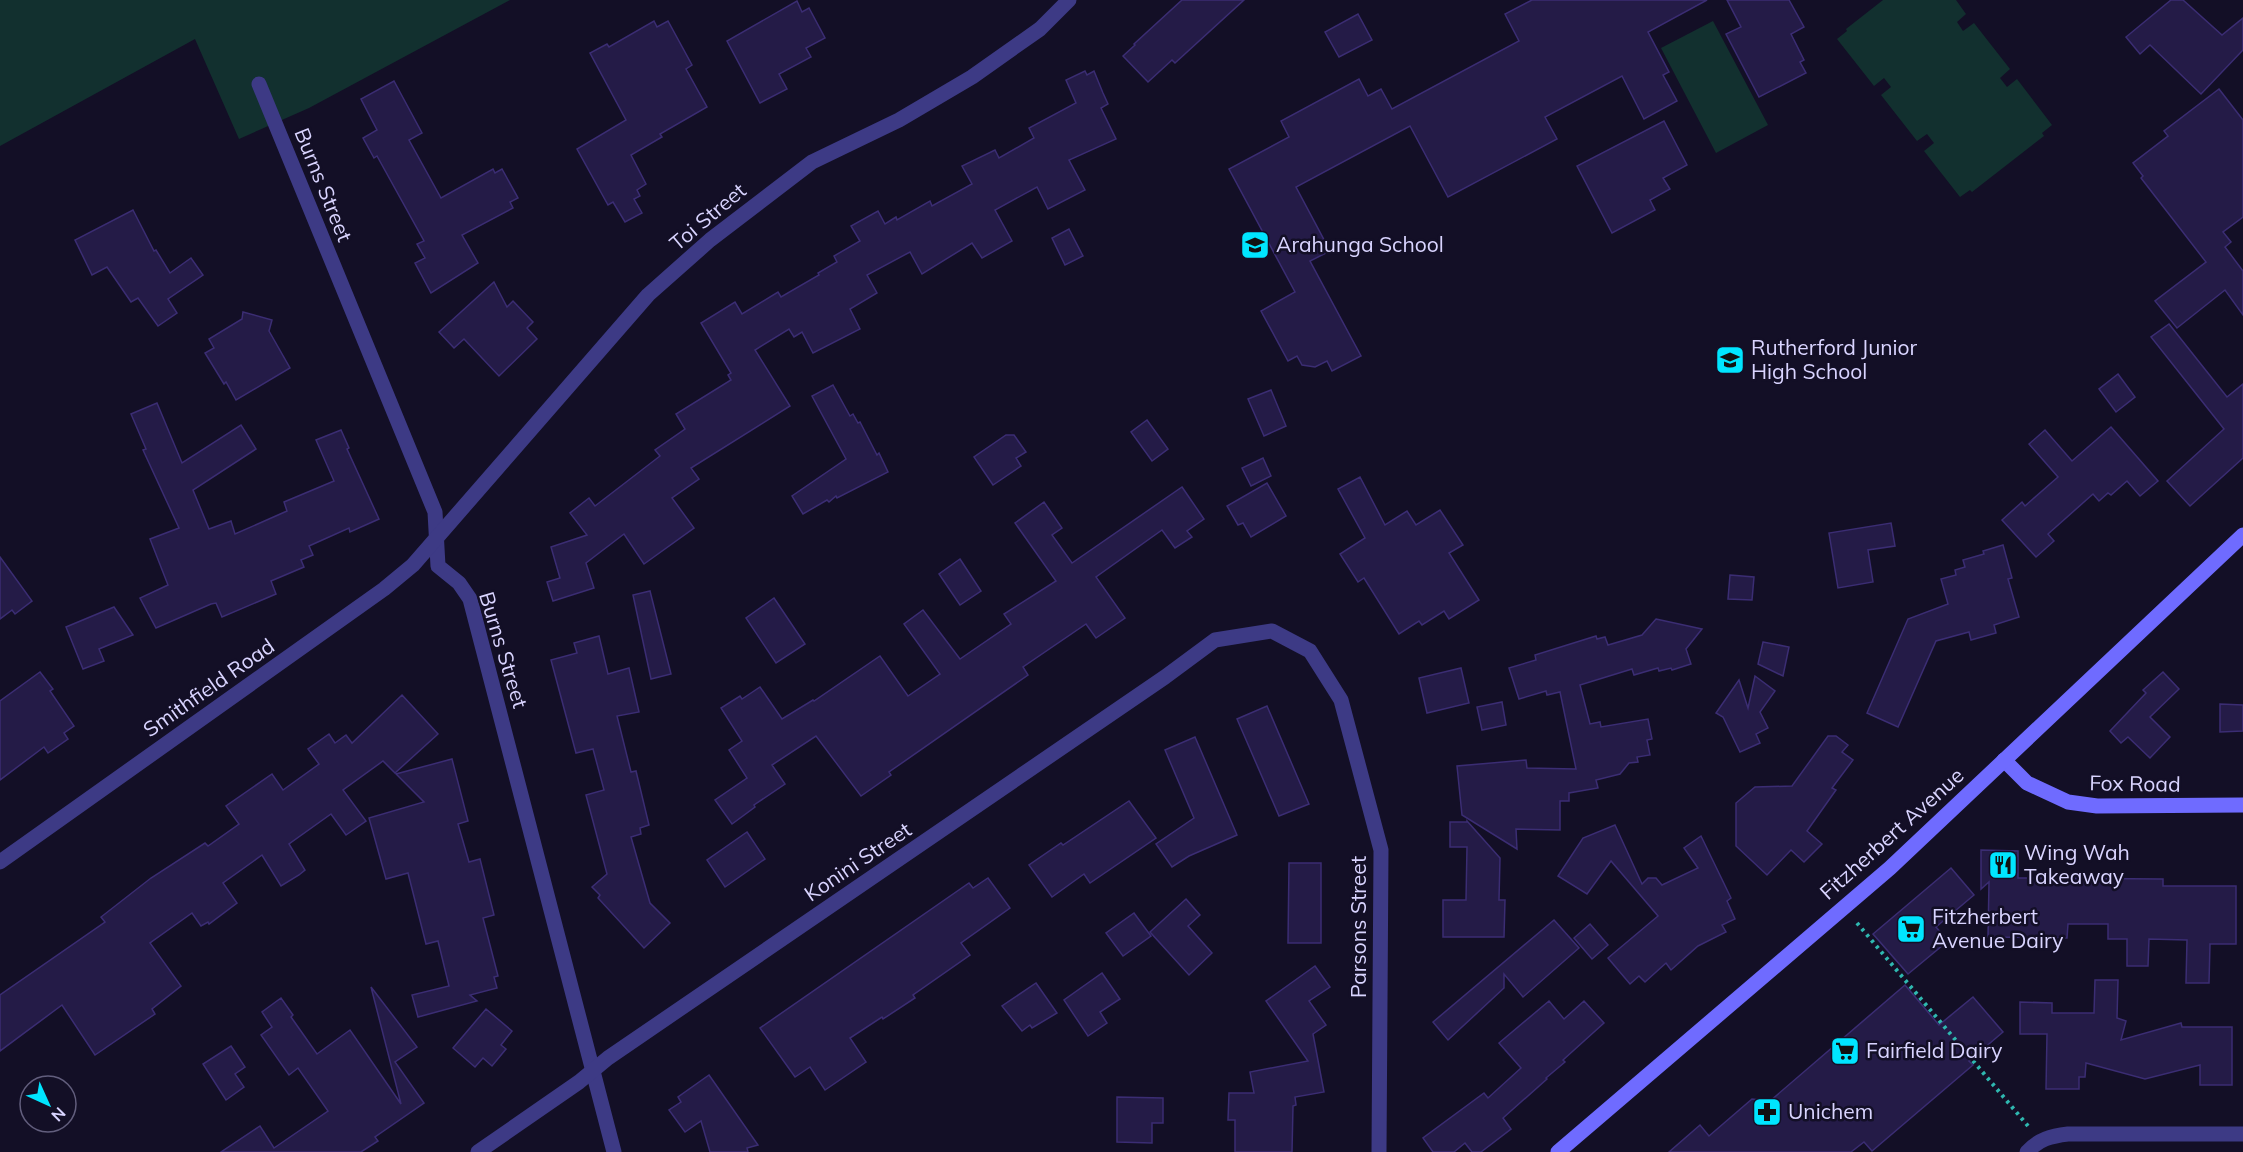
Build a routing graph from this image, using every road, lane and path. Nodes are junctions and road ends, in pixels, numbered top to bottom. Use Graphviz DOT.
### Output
graph roads {
  1 [pos="1069,0"];
  2 [pos="259,84"];
  3 [pos="2243,534"];
  4 [pos="436,542"];
  5 [pos="1272,631"];
  6 [pos="2004,760"];
  7 [pos="2243,805"];
  8 [pos="0,862"];
  9 [pos="1844,908"];
  10 [pos="593,1071"];
  11 [pos="2243,1134"];
  12 [pos="2040,1141"];
  13 [pos="478,1152"];
  14 [pos="614,1152"];
  15 [pos="1379,1152"];
  16 [pos="1558,1152"];
  17 [pos="2027,1152"];
  1 -- 4 [label="street, Toi Street"];
  2 -- 4 [label="street, Burns Street"];
  3 -- 6 [label="main road, Fitzherbert Avenue"];
  4 -- 8 [label="street, Smithfield Road"];
  4 -- 10 [label="street, Burns Street"];
  5 -- 10 [label="street, Konini Street"];
  5 -- 15 [label="street, Parsons Street"];
  6 -- 7 [label="main road, Fox Road"];
  6 -- 9 [label="main road, Fitzherbert Avenue"];
  9 -- 12 [label="path"];
  9 -- 16 [label="main road, Fitzherbert Avenue"];
  10 -- 13 [label="street, Konini Street"];
  10 -- 14 [label="street, Burns Street"];
  11 -- 12 [label="street"];
  12 -- 17 [label="street"];
}
